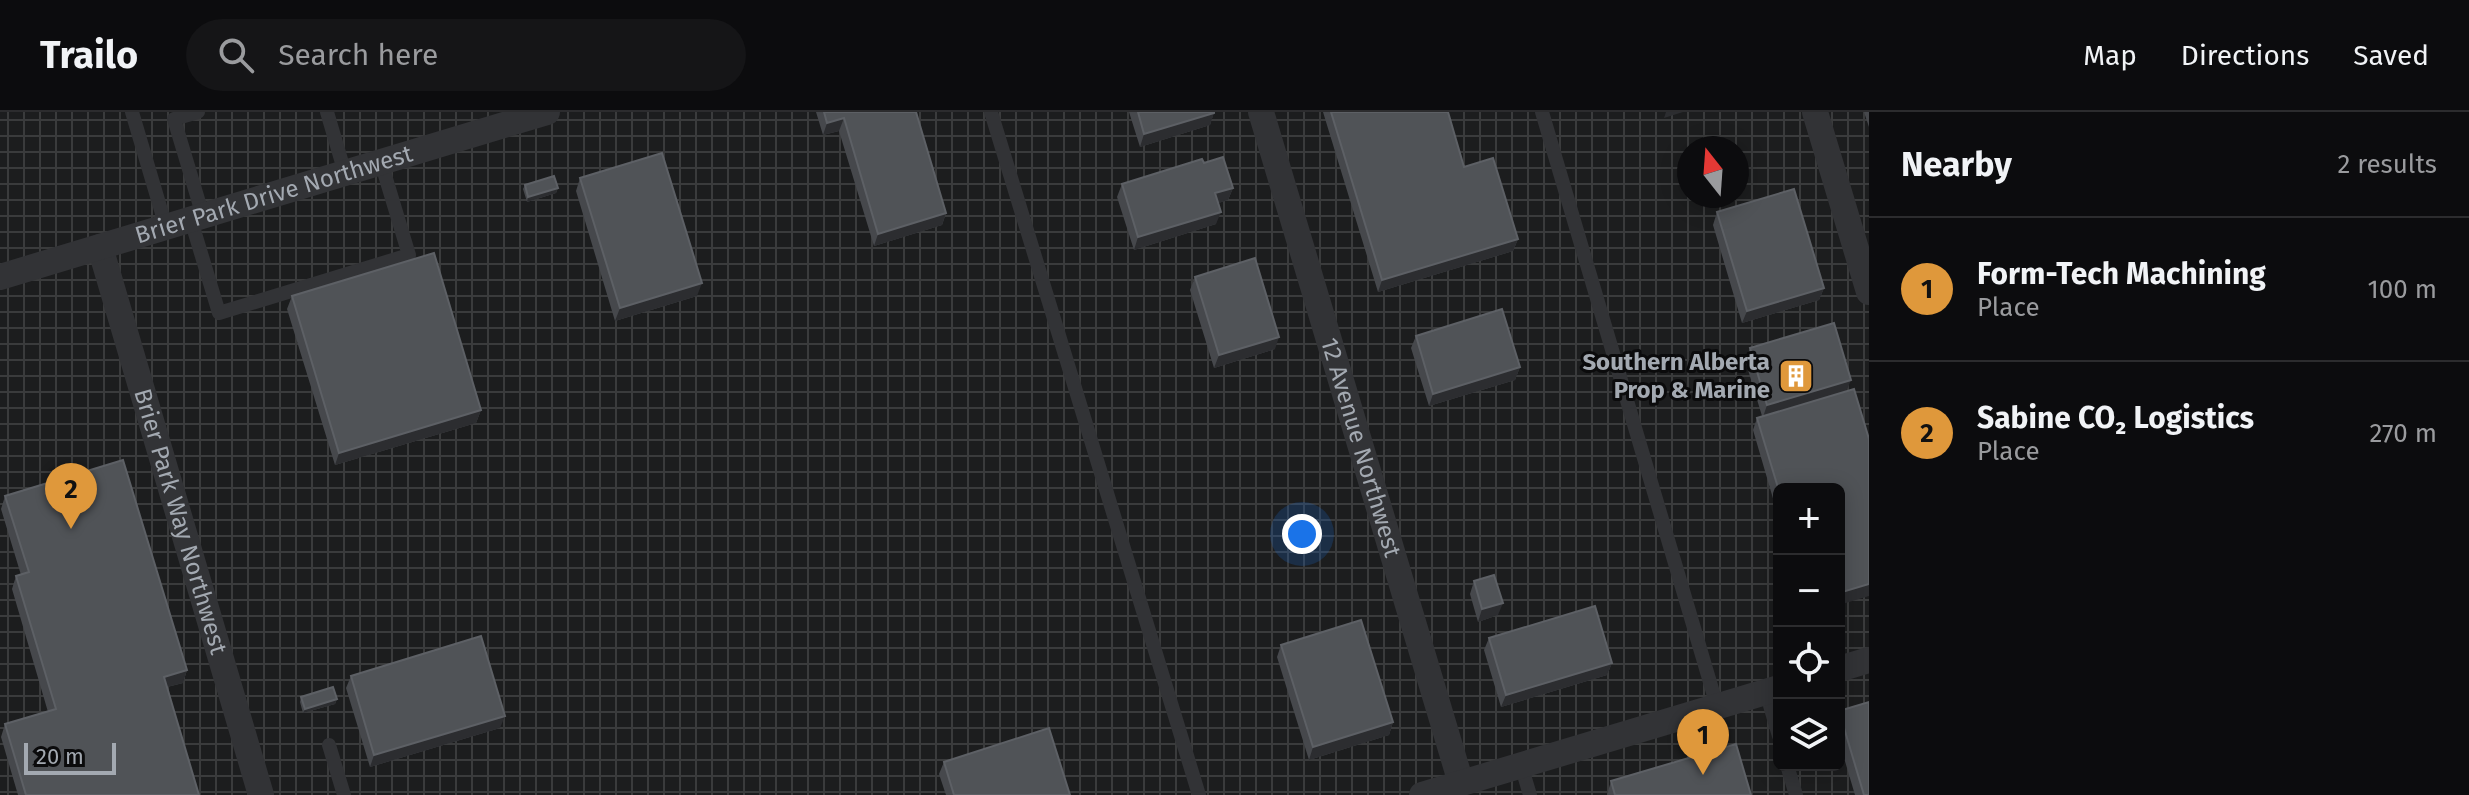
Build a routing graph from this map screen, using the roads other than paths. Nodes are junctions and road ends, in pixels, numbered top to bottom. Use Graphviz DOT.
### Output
graph roads {
  1 [pos="132,112"];
  2 [pos="198,112"];
  3 [pos="327,112"];
  4 [pos="991,112"];
  5 [pos="1261,112"];
  6 [pos="1542,112"];
  7 [pos="1815,112"];
  8 [pos="530,114"];
  9 [pos="381,162"];
  10 [pos="345,173"];
  11 [pos="187,221"];
  12 [pos="100,247"];
  13 [pos="0,277"];
  14 [pos="1869,292"];
  15 [pos="1869,660"];
  16 [pos="1845,667"];
  17 [pos="1773,690"];
  18 [pos="1717,706"];
  19 [pos="329,745"];
  20 [pos="1521,765"];
  21 [pos="1789,771"];
  22 [pos="1461,783"];
  23 [pos="261,795"];
  24 [pos="344,795"];
  25 [pos="1199,795"];
  26 [pos="1422,795"];
  27 [pos="1530,795"];
  28 [pos="1796,795"];
  1 -- 11 [label="lane"];
  2 -- 11 [label="lane"];
  3 -- 10 [label="lane"];
  4 -- 25 [label="lane"];
  5 -- 22 [label="street, 12 Avenue Northwest"];
  6 -- 18 [label="lane"];
  7 -- 14 [label="street"];
  8 -- 9 [label="street, Brier Park Drive Northwest"];
  9 -- 10 [label="street, Brier Park Drive Northwest"];
  9 -- 11 [label="lane"];
  10 -- 11 [label="street, Brier Park Drive Northwest"];
  11 -- 12 [label="street, Brier Park Drive Northwest"];
  12 -- 13 [label="street, Brier Park Drive Northwest"];
  12 -- 23 [label="street, Brier Park Way Northwest"];
  15 -- 16 [label="street"];
  17 -- 18 [label="street"];
  18 -- 20 [label="street"];
  19 -- 24 [label="lane"];
  20 -- 22 [label="street"];
  20 -- 27 [label="lane"];
  21 -- 28 [label="lane"];
  22 -- 26 [label="street"];
}
